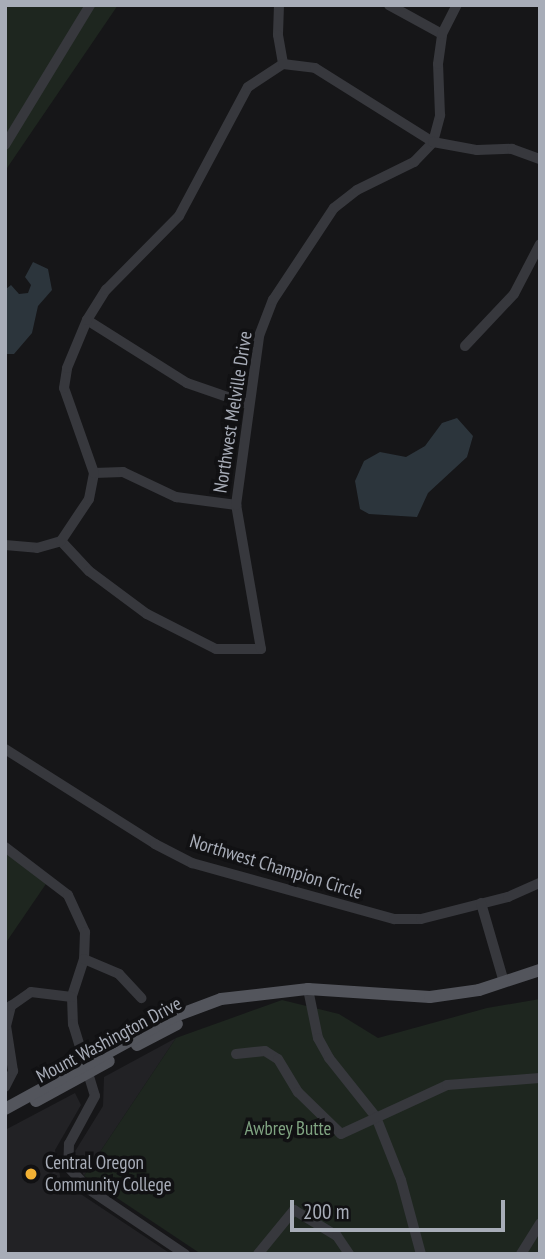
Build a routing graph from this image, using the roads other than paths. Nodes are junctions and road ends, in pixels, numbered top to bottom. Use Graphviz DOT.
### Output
graph roads {
  1 [pos="90,5"];
  2 [pos="279,5"];
  3 [pos="388,5"];
  4 [pos="457,5"];
  5 [pos="442,34"];
  6 [pos="283,64"];
  7 [pos="433,142"];
  8 [pos="5,145"];
  9 [pos="540,159"];
  10 [pos="540,244"];
  11 [pos="86,320"];
  12 [pos="465,346"];
  13 [pos="248,404"];
  14 [pos="94,473"];
  15 [pos="236,505"];
  16 [pos="61,541"];
  17 [pos="5,545"];
  18 [pos="5,749"];
  19 [pos="5,847"];
  20 [pos="540,883"];
  21 [pos="481,903"];
  22 [pos="84,959"];
  23 [pos="540,970"];
  24 [pos="504,982"];
  25 [pos="308,989"];
  26 [pos="72,997"];
  27 [pos="141,998"];
  28 [pos="236,1054"];
  29 [pos="88,1068"];
  30 [pos="540,1078"];
  31 [pos="5,1087"];
  32 [pos="5,1109"];
  33 [pos="376,1117"];
  34 [pos="5,1118"];
  35 [pos="540,1223"];
  36 [pos="185,1254"];
  37 [pos="258,1254"];
  38 [pos="349,1254"];
  39 [pos="421,1254"];
  40 [pos="522,1254"];
  1 -- 8 [label="street"];
  2 -- 6 [label="street"];
  3 -- 5 [label="street"];
  4 -- 5 [label="street"];
  5 -- 7 [label="street"];
  6 -- 7 [label="street"];
  6 -- 11 [label="street"];
  7 -- 9 [label="street"];
  7 -- 13 [label="street, Northwest Melville Drive"];
  10 -- 12 [label="street"];
  11 -- 13 [label="street"];
  11 -- 14 [label="street"];
  13 -- 15 [label="street, Northwest Melville Drive"];
  14 -- 15 [label="street"];
  14 -- 16 [label="street"];
  15 -- 16 [label="street, Northwest Melville Drive"];
  16 -- 17 [label="street"];
  18 -- 21 [label="street, Northwest Champion Circle"];
  19 -- 22 [label="street"];
  20 -- 21 [label="street, Northwest Champion Circle"];
  21 -- 24 [label="street"];
  22 -- 26 [label="street"];
  22 -- 27 [label="street"];
  23 -- 24 [label="main road, Mount Washington Drive"];
  24 -- 25 [label="main road, Mount Washington Drive"];
  25 -- 29 [label="main road, Mount Washington Drive"];
  25 -- 33 [label="street"];
  26 -- 29 [label="street"];
  26 -- 31 [label="street"];
  28 -- 33 [label="street"];
  29 -- 32 [label="main road, Mount Washington Drive"];
  29 -- 34 [label="main road, Mount Washington Drive"];
  29 -- 36 [label="street"];
  30 -- 33 [label="street"];
  33 -- 39 [label="street"];
  35 -- 40 [label="street"];
  37 -- 38 [label="street"];
}
